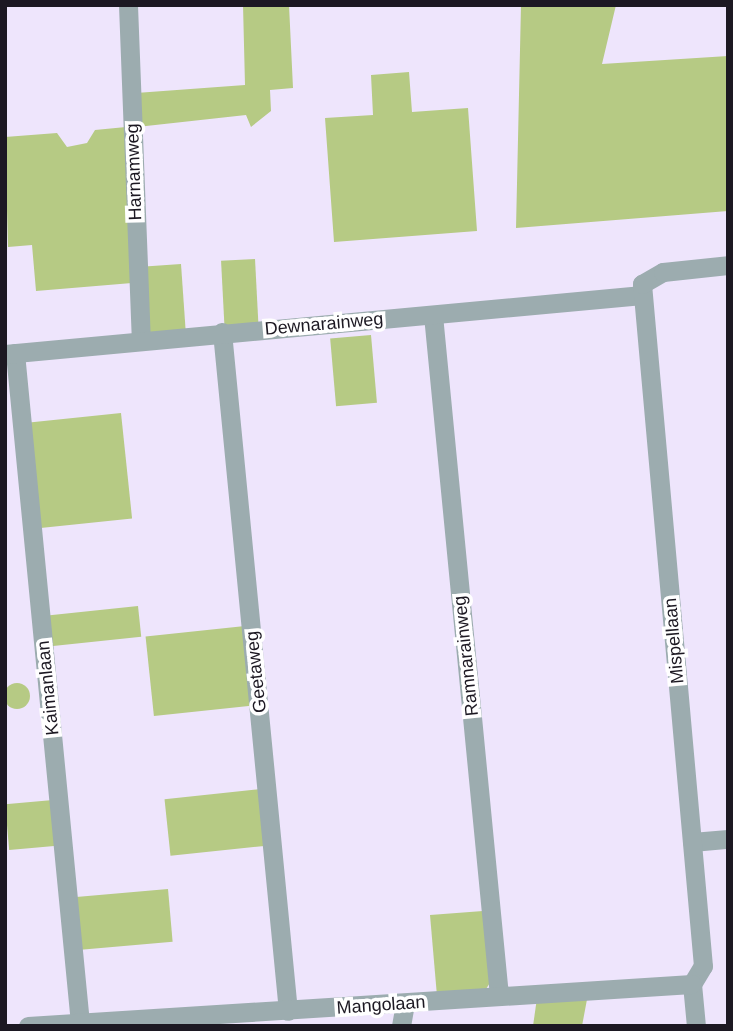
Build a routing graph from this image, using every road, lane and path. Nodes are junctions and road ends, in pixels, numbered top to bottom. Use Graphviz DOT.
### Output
graph roads {
  1 [pos="128,5"];
  2 [pos="728,265"];
  3 [pos="642,295"];
  4 [pos="433,315"];
  5 [pos="222,332"];
  6 [pos="141,339"];
  7 [pos="10,354"];
  8 [pos="728,839"];
  9 [pos="692,842"];
  10 [pos="692,984"];
  11 [pos="499,996"];
  12 [pos="405,1004"];
  13 [pos="288,1011"];
  14 [pos="80,1023"];
  15 [pos="28,1026"];
  16 [pos="401,1026"];
  17 [pos="696,1026"];
  1 -- 6 [label="street, Harnamweg"];
  2 -- 3 [label="street"];
  3 -- 4 [label="street, Dewnarainweg"];
  3 -- 9 [label="street, Mispellaan"];
  4 -- 5 [label="street, Dewnarainweg"];
  4 -- 11 [label="street, Ramnarainweg"];
  5 -- 6 [label="street, Dewnarainweg"];
  5 -- 13 [label="street, Geetaweg"];
  6 -- 7 [label="street, Dewnarainweg"];
  7 -- 14 [label="street, Kaimanlaan"];
  8 -- 9 [label="street"];
  9 -- 10 [label="street, Mispellaan"];
  10 -- 11 [label="street, Mangolaan"];
  10 -- 17 [label="street"];
  11 -- 12 [label="street, Mangolaan"];
  12 -- 13 [label="street, Mangolaan"];
  12 -- 16 [label="street"];
  13 -- 14 [label="street, Mangolaan"];
  14 -- 15 [label="street, Mangolaan"];
}
